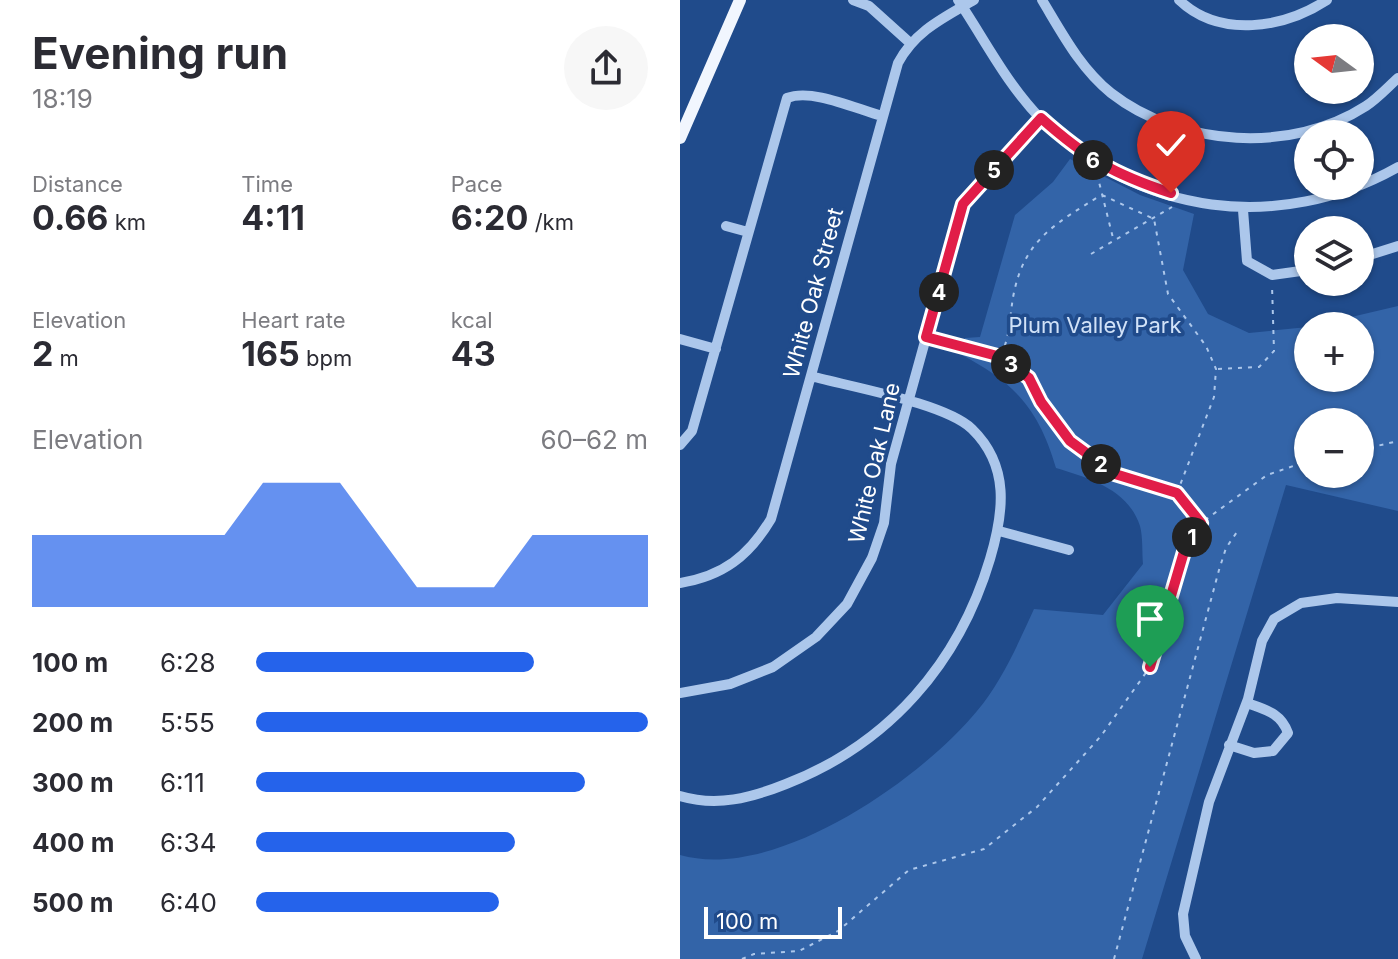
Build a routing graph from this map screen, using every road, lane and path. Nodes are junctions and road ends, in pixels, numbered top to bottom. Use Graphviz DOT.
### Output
graph roads {
  1 [pos="740,0"];
  2 [pos="853,0"];
  3 [pos="974,0"];
  4 [pos="1042,0"];
  5 [pos="1179,0"];
  6 [pos="1327,0"];
  7 [pos="960,3"];
  8 [pos="909,42"];
  9 [pos="1398,78"];
  10 [pos="882,116"];
  11 [pos="1041,118"];
  12 [pos="680,138"];
  13 [pos="1398,167"];
  14 [pos="1097,173"];
  15 [pos="1102,195"];
  16 [pos="1172,207"];
  17 [pos="1243,210"];
  18 [pos="1154,219"];
  19 [pos="726,226"];
  20 [pos="748,232"];
  21 [pos="1114,240"];
  22 [pos="1398,246"];
  23 [pos="1091,254"];
  24 [pos="1374,254"];
  25 [pos="1294,272"];
  26 [pos="1272,275"];
  27 [pos="926,337"];
  28 [pos="680,339"];
  29 [pos="716,349"];
  30 [pos="1001,357"];
  31 [pos="1216,369"];
  32 [pos="811,376"];
  33 [pos="908,403"];
  34 [pos="681,441"];
  35 [pos="1398,441"];
  36 [pos="1374,447"];
  37 [pos="1294,466"];
  38 [pos="1177,493"];
  39 [pos="1201,523"];
  40 [pos="1239,529"];
  41 [pos="999,531"];
  42 [pos="1069,550"];
  43 [pos="680,583"];
  44 [pos="1398,602"];
  45 [pos="680,693"];
  46 [pos="1247,703"];
  47 [pos="1229,745"];
  48 [pos="680,796"];
  49 [pos="742,959"];
  50 [pos="1114,959"];
  51 [pos="1196,959"];
  1 -- 12 [label="main road"];
  2 -- 8 [label="street"];
  3 -- 7 [label="street"];
  4 -- 9 [label="street"];
  5 -- 6 [label="street"];
  7 -- 8 [label="street"];
  7 -- 11 [label="street"];
  8 -- 10 [label="street, White Oak Street"];
  10 -- 20 [label="street"];
  10 -- 32 [label="street, White Oak Street"];
  11 -- 17 [label="street"];
  11 -- 27 [label="street, White Oak Lane"];
  13 -- 17 [label="street"];
  14 -- 15 [label="path"];
  15 -- 18 [label="path"];
  15 -- 21 [label="path"];
  15 -- 30 [label="path"];
  16 -- 18 [label="path"];
  17 -- 26 [label="street"];
  18 -- 21 [label="path"];
  18 -- 31 [label="path"];
  19 -- 20 [label="street"];
  20 -- 29 [label="street"];
  21 -- 23 [label="path"];
  22 -- 24 [label="street"];
  25 -- 26 [label="street"];
  26 -- 31 [label="path"];
  27 -- 30 [label="path"];
  27 -- 33 [label="street, White Oak Lane"];
  28 -- 29 [label="street"];
  29 -- 34 [label="street"];
  30 -- 38 [label="path"];
  31 -- 38 [label="path"];
  32 -- 33 [label="street"];
  32 -- 43 [label="street, White Oak Street"];
  33 -- 41 [label="street"];
  33 -- 45 [label="street, White Oak Lane"];
  35 -- 36 [label="path"];
  37 -- 39 [label="path"];
  38 -- 39 [label="path"];
  39 -- 49 [label="path"];
  40 -- 50 [label="path"];
  41 -- 42 [label="street"];
  41 -- 48 [label="street"];
  44 -- 46 [label="street"];
  46 -- 47 [label="street"];
  46 -- 47 [label="street"];
  47 -- 51 [label="street"];
}
